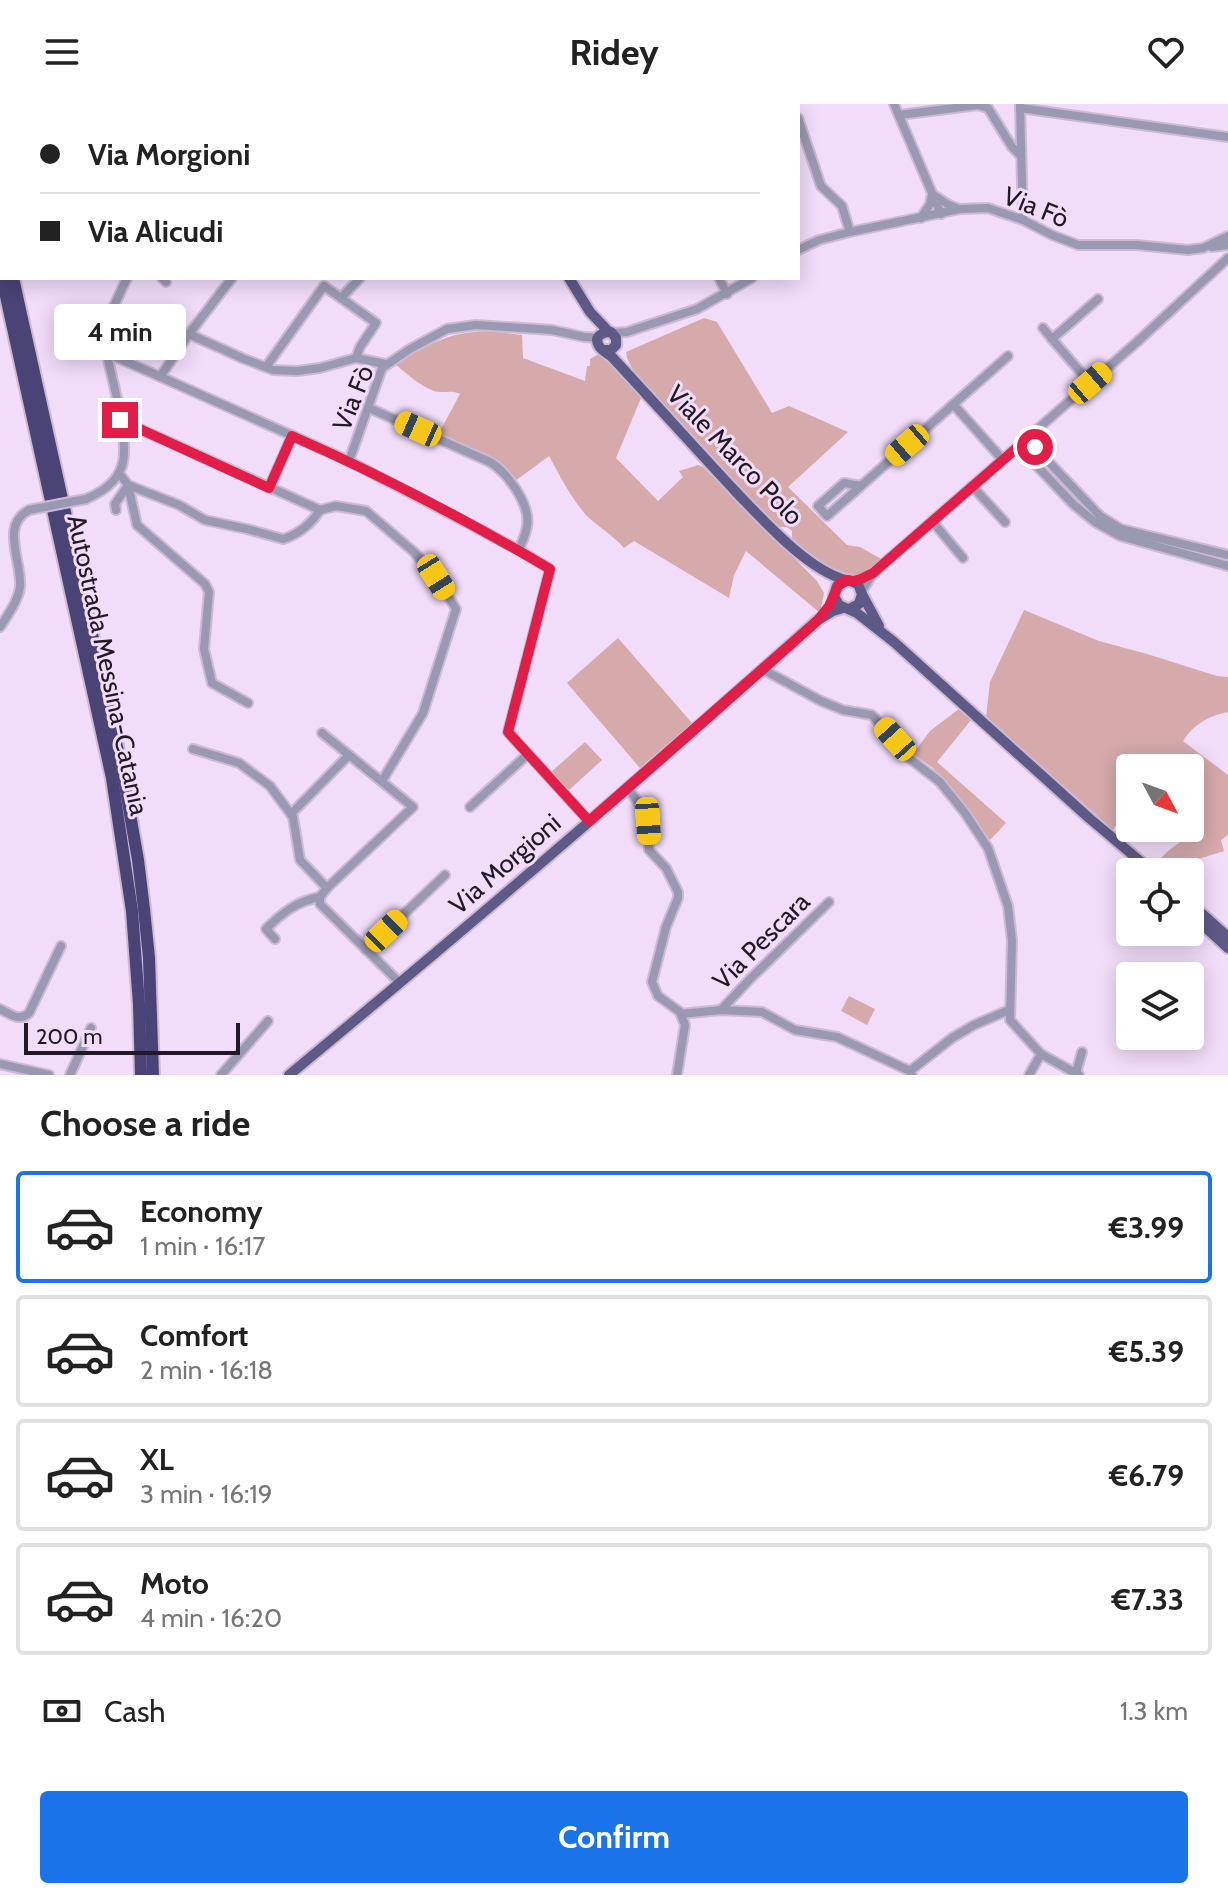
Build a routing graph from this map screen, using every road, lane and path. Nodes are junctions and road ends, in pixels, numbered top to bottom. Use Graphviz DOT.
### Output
graph roads {
  1 [pos="894,104"];
  2 [pos="1020,106"];
  3 [pos="938,107"];
  4 [pos="899,115"];
  5 [pos="800,124"];
  6 [pos="1228,137"];
  7 [pos="1021,156"];
  8 [pos="932,194"];
  9 [pos="960,209"];
  10 [pos="941,214"];
  11 [pos="921,218"];
  12 [pos="1023,220"];
  13 [pos="850,232"];
  14 [pos="1227,244"];
  15 [pos="800,249"];
  16 [pos="1228,258"];
  17 [pos="2,280"];
  18 [pos="10,280"];
  19 [pos="126,280"];
  20 [pos="230,280"];
  21 [pos="358,280"];
  22 [pos="570,280"];
  23 [pos="720,280"];
  24 [pos="749,280"];
  25 [pos="727,294"];
  26 [pos="341,298"];
  27 [pos="1098,299"];
  28 [pos="590,312"];
  29 [pos="1043,328"];
  30 [pos="189,334"];
  31 [pos="614,338"];
  32 [pos="1052,339"];
  33 [pos="600,344"];
  34 [pos="107,353"];
  35 [pos="1008,356"];
  36 [pos="356,358"];
  37 [pos="385,364"];
  38 [pos="266,367"];
  39 [pos="160,377"];
  40 [pos="631,377"];
  41 [pos="1090,383"];
  42 [pos="953,404"];
  43 [pos="369,408"];
  44 [pos="120,420"];
  45 [pos="292,436"];
  46 [pos="1027,439"];
  47 [pos="1018,446"];
  48 [pos="1035,447"];
  49 [pos="1026,455"];
  50 [pos="1002,459"];
  51 [pos="349,461"];
  52 [pos="119,473"];
  53 [pos="128,485"];
  54 [pos="861,486"];
  55 [pos="972,486"];
  56 [pos="269,488"];
  57 [pos="116,510"];
  58 [pos="320,510"];
  59 [pos="932,521"];
  60 [pos="1005,522"];
  61 [pos="519,550"];
  62 [pos="1228,555"];
  63 [pos="963,558"];
  64 [pos="809,561"];
  65 [pos="1228,566"];
  66 [pos="873,573"];
  67 [pos="850,580"];
  68 [pos="862,592"];
  69 [pos="834,594"];
  70 [pos="846,608"];
  71 [pos="818,620"];
  72 [pos="1,625"];
  73 [pos="894,642"];
  74 [pos="764,670"];
  75 [pos="248,703"];
  76 [pos="322,733"];
  77 [pos="193,749"];
  78 [pos="528,754"];
  79 [pos="349,755"];
  80 [pos="382,781"];
  81 [pos="628,788"];
  82 [pos="470,807"];
  83 [pos="291,814"];
  84 [pos="1089,818"];
  85 [pos="589,821"];
  86 [pos="1130,858"];
  87 [pos="1136,858"];
  88 [pos="445,875"];
  89 [pos="327,888"];
  90 [pos="320,897"];
  91 [pos="829,902"];
  92 [pos="1204,916"];
  93 [pos="1204,926"];
  94 [pos="1228,937"];
  95 [pos="275,939"];
  96 [pos="61,946"];
  97 [pos="1228,948"];
  98 [pos="366,950"];
  99 [pos="400,983"];
  100 [pos="0,1009"];
  101 [pos="721,1010"];
  102 [pos="1009,1010"];
  103 [pos="681,1014"];
  104 [pos="268,1021"];
  105 [pos="91,1028"];
  106 [pos="1082,1052"];
  107 [pos="1041,1054"];
  108 [pos="0,1064"];
  109 [pos="911,1073"];
  110 [pos="1077,1074"];
  111 [pos="49,1075"];
  112 [pos="70,1075"];
  113 [pos="141,1075"];
  114 [pos="153,1075"];
  115 [pos="221,1075"];
  116 [pos="289,1075"];
  117 [pos="677,1075"];
  118 [pos="1029,1075"];
  1 -- 4 [label="street"];
  2 -- 6 [label="street"];
  2 -- 7 [label="street"];
  3 -- 4 [label="street"];
  3 -- 7 [label="street"];
  4 -- 8 [label="street"];
  5 -- 13 [label="street"];
  7 -- 12 [label="street"];
  8 -- 9 [label="street"];
  8 -- 10 [label="street"];
  8 -- 11 [label="street"];
  9 -- 10 [label="street, Via Fò"];
  9 -- 12 [label="street, Via Fò"];
  10 -- 11 [label="street, Via Fò"];
  11 -- 13 [label="street, Via Fò"];
  12 -- 14 [label="street, Via Fò"];
  13 -- 15 [label="street, Via Fò"];
  16 -- 41 [label="street"];
  17 -- 113 [label="highway, Autostrada Messina-Catania"];
  18 -- 114 [label="highway, Autostrada Messina-Catania"];
  19 -- 34 [label="street"];
  20 -- 30 [label="street"];
  21 -- 26 [label="street"];
  22 -- 28 [label="main road"];
  23 -- 25 [label="street"];
  24 -- 25 [label="street"];
  25 -- 31 [label="street"];
  26 -- 36 [label="street"];
  26 -- 38 [label="street"];
  27 -- 32 [label="street"];
  28 -- 31 [label="main road"];
  28 -- 33 [label="main road"];
  29 -- 32 [label="street"];
  30 -- 38 [label="street"];
  30 -- 39 [label="street"];
  31 -- 33 [label="main road"];
  31 -- 33 [label="main road"];
  31 -- 40 [label="main road"];
  32 -- 41 [label="street"];
  33 -- 37 [label="street, Via Fò"];
  33 -- 40 [label="main road, Viale Marco Polo"];
  34 -- 39 [label="street"];
  34 -- 44 [label="street"];
  35 -- 42 [label="street"];
  36 -- 37 [label="street"];
  36 -- 38 [label="street"];
  37 -- 43 [label="street, Via Fò"];
  39 -- 45 [label="street"];
  40 -- 64 [label="main road, Viale Marco Polo"];
  41 -- 46 [label="street"];
  42 -- 50 [label="street"];
  42 -- 54 [label="street"];
  43 -- 51 [label="street, Via Fò"];
  43 -- 61 [label="street"];
  44 -- 52 [label="street"];
  44 -- 56 [label="street"];
  45 -- 51 [label="street"];
  45 -- 56 [label="street"];
  46 -- 47 [label="street"];
  46 -- 48 [label="street"];
  47 -- 49 [label="street"];
  47 -- 50 [label="street"];
  48 -- 49 [label="street"];
  48 -- 62 [label="street"];
  49 -- 65 [label="street"];
  50 -- 55 [label="street"];
  51 -- 61 [label="street"];
  52 -- 53 [label="street"];
  52 -- 72 [label="street, bridge"];
  53 -- 57 [label="street"];
  53 -- 58 [label="street"];
  53 -- 75 [label="street"];
  54 -- 54 [label="street"];
  55 -- 59 [label="street"];
  55 -- 60 [label="street"];
  56 -- 58 [label="street"];
  58 -- 80 [label="street"];
  59 -- 63 [label="street"];
  59 -- 66 [label="street"];
  61 -- 78 [label="street"];
  64 -- 67 [label="main road"];
  64 -- 69 [label="main road"];
  66 -- 67 [label="street"];
  66 -- 68 [label="street"];
  67 -- 68 [label="main road"];
  67 -- 69 [label="main road"];
  68 -- 70 [label="main road"];
  68 -- 73 [label="main road"];
  69 -- 70 [label="main road"];
  69 -- 71 [label="main road"];
  70 -- 71 [label="main road"];
  70 -- 73 [label="main road"];
  71 -- 74 [label="main road, Via Morgioni"];
  73 -- 84 [label="main road"];
  74 -- 81 [label="main road, Via Morgioni"];
  74 -- 102 [label="street"];
  76 -- 79 [label="street"];
  77 -- 83 [label="street"];
  78 -- 82 [label="street"];
  78 -- 85 [label="street"];
  79 -- 80 [label="street"];
  79 -- 83 [label="street"];
  80 -- 89 [label="street"];
  81 -- 85 [label="main road, Via Morgioni"];
  81 -- 103 [label="street"];
  83 -- 89 [label="street"];
  84 -- 86 [label="main road"];
  84 -- 87 [label="main road"];
  85 -- 99 [label="main road, Via Morgioni"];
  88 -- 98 [label="street"];
  89 -- 90 [label="street"];
  90 -- 95 [label="street"];
  90 -- 98 [label="street"];
  91 -- 101 [label="street, Via Pescara"];
  92 -- 94 [label="main road"];
  93 -- 97 [label="main road"];
  96 -- 100 [label="street"];
  98 -- 99 [label="street"];
  99 -- 116 [label="main road, Via Morgioni"];
  101 -- 103 [label="street"];
  101 -- 109 [label="street"];
  102 -- 107 [label="street"];
  102 -- 109 [label="street"];
  103 -- 117 [label="street"];
  104 -- 115 [label="street"];
  105 -- 112 [label="street"];
  106 -- 110 [label="street"];
  107 -- 110 [label="street"];
  107 -- 118 [label="street"];
  108 -- 111 [label="street"];
}
